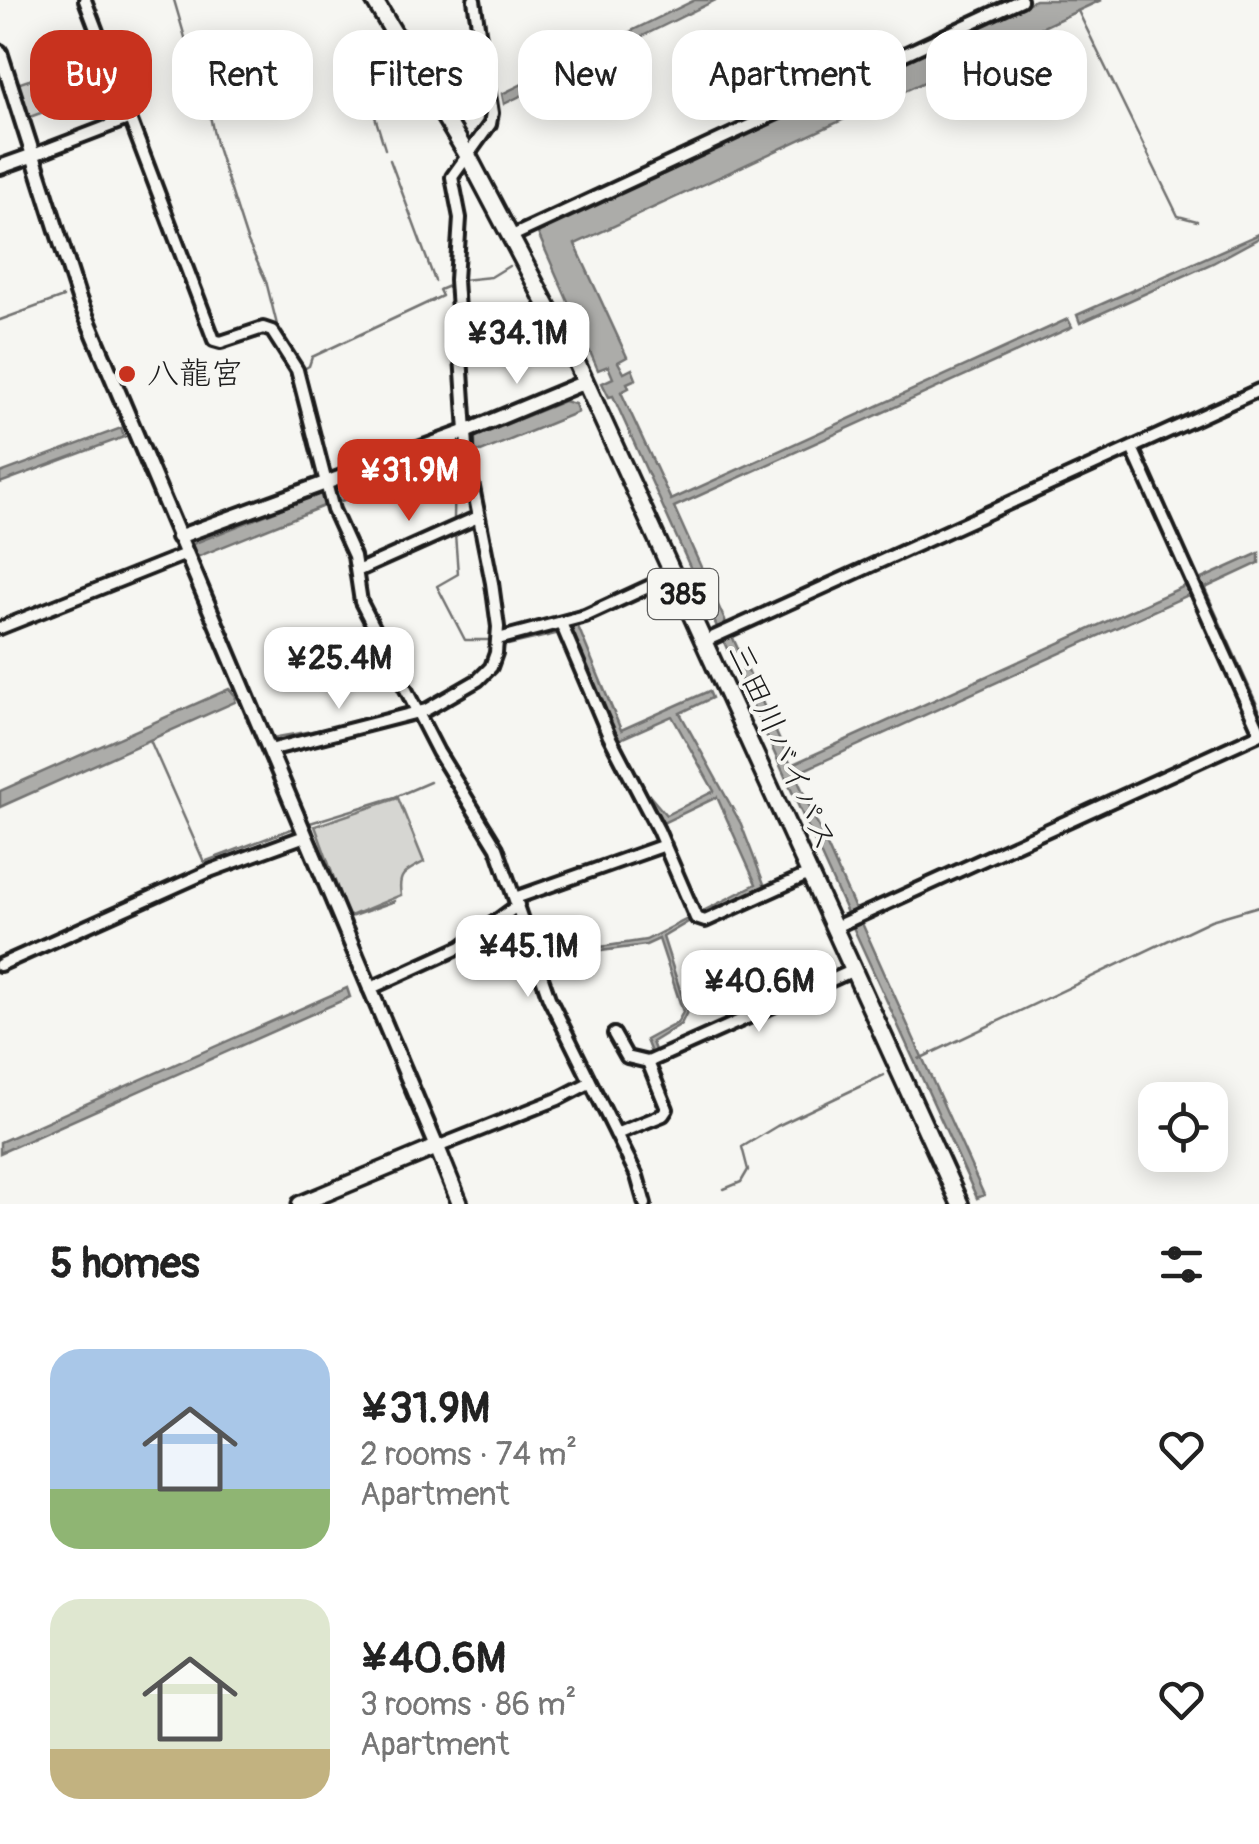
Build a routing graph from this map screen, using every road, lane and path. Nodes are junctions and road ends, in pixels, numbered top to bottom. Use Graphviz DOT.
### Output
graph roads {
  1 [pos="84,0"];
  2 [pos="374,0"];
  3 [pos="474,0"];
  4 [pos="1021,0"];
  5 [pos="96,30"];
  6 [pos="0,52"];
  7 [pos="125,120"];
  8 [pos="131,120"];
  9 [pos="31,156"];
  10 [pos="468,156"];
  11 [pos="0,167"];
  12 [pos="512,236"];
  13 [pos="585,382"];
  14 [pos="1259,390"];
  15 [pos="465,432"];
  16 [pos="1132,448"];
  17 [pos="326,484"];
  18 [pos="478,516"];
  19 [pos="178,536"];
  20 [pos="186,554"];
  21 [pos="357,572"];
  22 [pos="674,576"];
  23 [pos="561,623"];
  24 [pos="0,628"];
  25 [pos="498,639"];
  26 [pos="705,641"];
  27 [pos="419,712"];
  28 [pos="1259,732"];
  29 [pos="270,750"];
  30 [pos="305,836"];
  31 [pos="665,846"];
  32 [pos="809,874"];
  33 [pos="518,900"];
  34 [pos="834,927"];
  35 [pos="0,965"];
  36 [pos="854,970"];
  37 [pos="370,989"];
  38 [pos="614,1034"];
  39 [pos="648,1062"];
  40 [pos="589,1083"];
  41 [pos="620,1133"];
  42 [pos="437,1147"];
  43 [pos="300,1204"];
  44 [pos="460,1204"];
  45 [pos="645,1204"];
  46 [pos="960,1204"];
  1 -- 5 [label="street"];
  2 -- 10 [label="highway, 三田川バイパス / 385"];
  3 -- 10 [label="street"];
  4 -- 12 [label="street"];
  6 -- 9 [label="street"];
  7 -- 9 [label="street"];
  8 -- 17 [label="street"];
  9 -- 11 [label="street"];
  9 -- 19 [label="street"];
  10 -- 12 [label="highway, 三田川バイパス / 385"];
  10 -- 15 [label="street"];
  12 -- 13 [label="highway, 三田川バイパス / 385"];
  13 -- 15 [label="street"];
  13 -- 22 [label="highway, 三田川バイパス / 385"];
  14 -- 16 [label="street"];
  15 -- 17 [label="street"];
  15 -- 18 [label="street"];
  16 -- 26 [label="street"];
  16 -- 28 [label="street"];
  17 -- 19 [label="street"];
  17 -- 21 [label="street"];
  18 -- 21 [label="street"];
  18 -- 25 [label="street"];
  19 -- 20 [label="street"];
  20 -- 24 [label="street"];
  20 -- 29 [label="street"];
  21 -- 27 [label="street"];
  22 -- 23 [label="street"];
  22 -- 26 [label="highway, 三田川バイパス / 385"];
  23 -- 25 [label="street"];
  23 -- 31 [label="street"];
  25 -- 27 [label="street"];
  26 -- 32 [label="highway, 三田川バイパス / 385"];
  27 -- 29 [label="street"];
  27 -- 33 [label="street"];
  28 -- 34 [label="street"];
  29 -- 30 [label="street"];
  30 -- 35 [label="street"];
  30 -- 37 [label="street"];
  31 -- 32 [label="street"];
  31 -- 33 [label="street"];
  32 -- 34 [label="highway, 三田川バイパス / 385"];
  33 -- 37 [label="street"];
  33 -- 40 [label="street"];
  34 -- 36 [label="highway, 三田川バイパス / 385"];
  36 -- 39 [label="street"];
  36 -- 46 [label="highway, 三田川バイパス / 385"];
  37 -- 42 [label="street"];
  38 -- 39 [label="street"];
  39 -- 41 [label="street"];
  40 -- 41 [label="street"];
  40 -- 42 [label="street"];
  41 -- 45 [label="street"];
  42 -- 43 [label="main road"];
  42 -- 44 [label="main road"];
}
